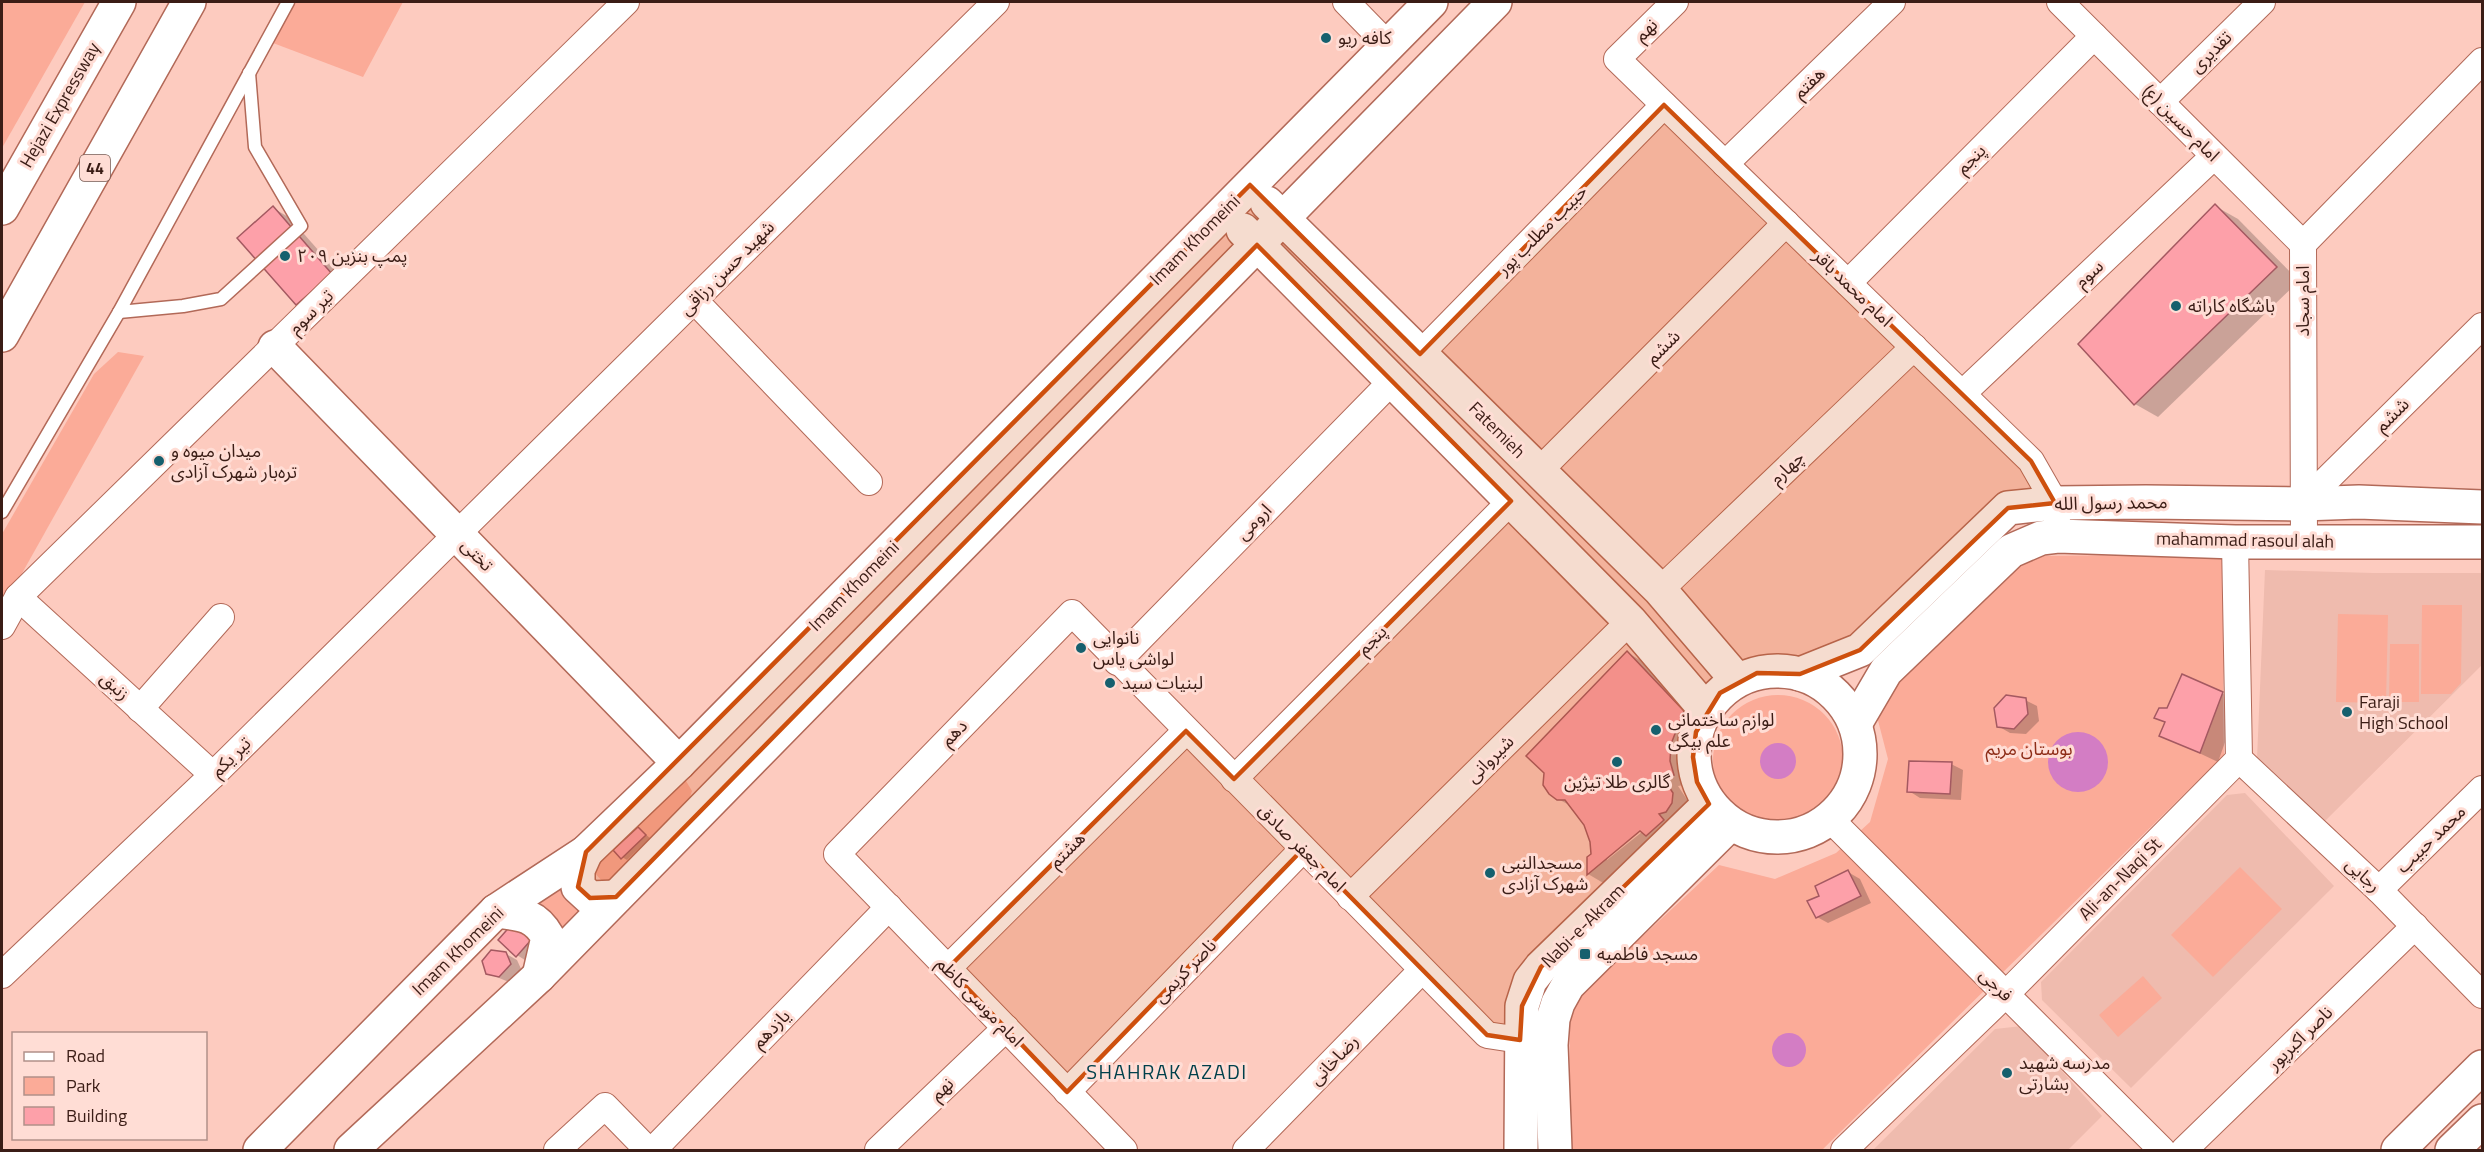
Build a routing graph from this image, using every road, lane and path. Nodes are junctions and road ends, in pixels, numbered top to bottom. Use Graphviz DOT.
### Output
graph roads {
  1 [pos="120,2"];
  2 [pos="189,2"];
  3 [pos="288,2"];
  4 [pos="626,2"];
  5 [pos="996,2"];
  6 [pos="1346,2"];
  7 [pos="1431,2"];
  8 [pos="1495,2"];
  9 [pos="1675,2"];
  10 [pos="1892,2"];
  11 [pos="2060,2"];
  12 [pos="2262,2"];
  13 [pos="2094,36"];
  14 [pos="1388,45"];
  15 [pos="1617,59"];
  16 [pos="2482,61"];
  17 [pos="249,71"];
  18 [pos="2160,102"];
  19 [pos="1665,105"];
  20 [pos="2214,156"];
  21 [pos="1725,164"];
  22 [pos="1250,185"];
  23 [pos="2,208"];
  24 [pos="1224,211"];
  25 [pos="1282,218"];
  26 [pos="1786,223"];
  27 [pos="2303,244"];
  28 [pos="1257,245"];
  29 [pos="1848,283"];
  30 [pos="695,301"];
  31 [pos="119,312"];
  32 [pos="2482,326"];
  33 [pos="2,335"];
  34 [pos="275,347"];
  35 [pos="1914,347"];
  36 [pos="1420,354"];
  37 [pos="1391,382"];
  38 [pos="1963,393"];
  39 [pos="1539,471"];
  40 [pos="869,482"];
  41 [pos="1510,501"];
  42 [pos="2055,503"];
  43 [pos="2302,504"];
  44 [pos="2482,507"];
  45 [pos="2,512"];
  46 [pos="457,534"];
  47 [pos="2058,536"];
  48 [pos="2235,542"];
  49 [pos="2304,542"];
  50 [pos="2482,542"];
  51 [pos="1660,590"];
  52 [pos="18,597"];
  53 [pos="1072,613"];
  54 [pos="221,617"];
  55 [pos="1630,621"];
  56 [pos="2,626"];
  57 [pos="1117,662"];
  58 [pos="1800,674"];
  59 [pos="1737,681"];
  60 [pos="140,709"];
  61 [pos="1706,710"];
  62 [pos="1855,724"];
  63 [pos="1186,731"];
  64 [pos="2239,759"];
  65 [pos="679,763"];
  66 [pos="213,775"];
  67 [pos="1234,779"];
  68 [pos="2482,789"];
  69 [pos="1719,814"];
  70 [pos="1830,819"];
  71 [pos="1303,849"];
  72 [pos="586,852"];
  73 [pos="837,854"];
  74 [pos="2379,890"];
  75 [pos="616,897"];
  76 [pos="1350,897"];
  77 [pos="889,907"];
  78 [pos="496,910"];
  79 [pos="2415,926"];
  80 [pos="948,968"];
  81 [pos="1422,970"];
  82 [pos="2,975"];
  83 [pos="539,976"];
  84 [pos="2006,994"];
  85 [pos="2482,994"];
  86 [pos="1006,1028"];
  87 [pos="1536,1043"];
  88 [pos="2482,1067"];
  89 [pos="1067,1092"];
  90 [pos="2482,1121"];
  91 [pos="260,1150"];
  92 [pos="351,1150"];
  93 [pos="557,1150"];
  94 [pos="648,1150"];
  95 [pos="653,1150"];
  96 [pos="878,1150"];
  97 [pos="1124,1150"];
  98 [pos="1246,1150"];
  99 [pos="1521,1150"];
  100 [pos="1555,1150"];
  101 [pos="1844,1150"];
  102 [pos="2162,1150"];
  103 [pos="2184,1150"];
  104 [pos="2398,1150"];
  105 [pos="2452,1150"];
  1 -- 23 [label="main road, Hejazi Expressway"];
  2 -- 33 [label="main road, 44"];
  3 -- 17 [label="lane"];
  4 -- 34 [label="street, تیر سوم"];
  5 -- 30 [label="street, شهید حسن رزاقی"];
  6 -- 14 [label="street"];
  7 -- 14 [label="main road, Imam Khomeini"];
  8 -- 25 [label="main road"];
  9 -- 15 [label="street, نهم"];
  10 -- 21 [label="street, هفتم"];
  11 -- 13 [label="street, امام حسین (ع)"];
  12 -- 18 [label="street, تقدیری"];
  13 -- 18 [label="street, امام حسین (ع)"];
  13 -- 29 [label="street, پنجم"];
  14 -- 22 [label="main road, Imam Khomeini"];
  15 -- 19 [label="street, امام محمد باقر"];
  16 -- 27 [label="street, امام سجاد"];
  17 -- 31 [label="lane"];
  17 -- 31 [label="lane"];
  18 -- 20 [label="street, امام حسین (ع)"];
  19 -- 21 [label="street, امام محمد باقر"];
  19 -- 36 [label="street, حبیب مطلب پور"];
  20 -- 27 [label="street, امام حسین (ع)"];
  20 -- 38 [label="street, سوم"];
  21 -- 26 [label="street, امام محمد باقر"];
  22 -- 24 [label="main road, Imam Khomeini"];
  22 -- 25 [label="main road, Fatemieh"];
  24 -- 28 [label="main road"];
  24 -- 65 [label="main road, Imam Khomeini"];
  25 -- 28 [label="main road"];
  25 -- 36 [label="main road, Fatemieh"];
  26 -- 29 [label="street, امام محمد باقر"];
  26 -- 39 [label="street, ششم"];
  27 -- 43 [label="street, امام سجاد"];
  28 -- 37 [label="main road"];
  28 -- 75 [label="main road"];
  29 -- 35 [label="street, امام محمد باقر"];
  30 -- 40 [label="street"];
  30 -- 46 [label="street, شهید حسن رزاقی"];
  31 -- 45 [label="lane"];
  32 -- 43 [label="street, ششم"];
  34 -- 46 [label="main road, تختی"];
  34 -- 52 [label="street, تیر سوم"];
  35 -- 38 [label="street, امام محمد باقر"];
  35 -- 51 [label="street, چهارم"];
  36 -- 39 [label="main road, Fatemieh"];
  37 -- 41 [label="main road"];
  37 -- 57 [label="street, ارومی"];
  38 -- 42 [label="street, امام محمد باقر"];
  39 -- 51 [label="main road, Fatemieh"];
  41 -- 55 [label="main road"];
  41 -- 67 [label="street, پنجم"];
  42 -- 43 [label="main road, محمد رسول الله"];
  42 -- 47 [label="street, امام محمد باقر"];
  42 -- 58 [label="main road, محمد رسول الله"];
  43 -- 44 [label="main road, محمد رسول الله"];
  43 -- 49 [label="street, امام سجاد"];
  46 -- 65 [label="main road, تختی"];
  46 -- 66 [label="street, تیر یکم"];
  47 -- 48 [label="main road, mahammad rasoul alah"];
  47 -- 62 [label="main road, محمد رسول الله"];
  48 -- 49 [label="main road, mahammad rasoul alah"];
  48 -- 64 [label="street"];
  49 -- 50 [label="main road, mahammad rasoul alah"];
  51 -- 59 [label="main road, Fatemieh"];
  52 -- 56 [label="street, تیر سوم"];
  52 -- 60 [label="street, زنبق"];
  53 -- 57 [label="street, امام جعفر صادق"];
  53 -- 73 [label="street, دهم"];
  54 -- 60 [label="street"];
  55 -- 61 [label="main road"];
  55 -- 76 [label="street, شیروانی"];
  57 -- 63 [label="street, امام جعفر صادق"];
  58 -- 59 [label="main road"];
  58 -- 62 [label="main road"];
  59 -- 61 [label="main road"];
  60 -- 66 [label="street, زنبق"];
  61 -- 69 [label="main road"];
  62 -- 70 [label="main road"];
  63 -- 67 [label="street, امام جعفر صادق"];
  63 -- 80 [label="street, هشتم"];
  64 -- 74 [label="street, رجایی"];
  64 -- 84 [label="street, Ali-an-Naqi St"];
  65 -- 72 [label="main road, Imam Khomeini"];
  66 -- 82 [label="street, تیر یکم"];
  67 -- 71 [label="street, امام جعفر صادق"];
  68 -- 74 [label="street, محمد حبیب"];
  69 -- 70 [label="main road"];
  69 -- 87 [label="main road, Nabi-e-Akram"];
  70 -- 84 [label="street, فرجی"];
  71 -- 76 [label="street, امام جعفر صادق"];
  71 -- 89 [label="street, ناصر کریمی"];
  72 -- 75 [label="main road"];
  72 -- 78 [label="main road, Imam Khomeini"];
  73 -- 77 [label="street, امام موسی کاظم"];
  74 -- 79 [label="street, رجایی"];
  75 -- 83 [label="main road"];
  76 -- 81 [label="street, امام جعفر صادق"];
  77 -- 80 [label="street, امام موسی کاظم"];
  77 -- 95 [label="street, یازدهم"];
  78 -- 83 [label="main road"];
  78 -- 91 [label="main road, Imam Khomeini"];
  79 -- 85 [label="street, رجایی"];
  79 -- 103 [label="street, ناصر اکبرپور"];
  80 -- 86 [label="street, امام موسی کاظم"];
  81 -- 87 [label="street, امام جعفر صادق"];
  81 -- 98 [label="street, رضاخانی"];
  83 -- 92 [label="main road"];
  84 -- 101 [label="street, Ali-an-Naqi St"];
  84 -- 102 [label="street, فرجی"];
  86 -- 89 [label="street, امام موسی کاظم"];
  86 -- 96 [label="street, نهم"];
  87 -- 99 [label="main road, Nabi-e-Akram"];
  87 -- 100 [label="main road, Nabi-e-Akram"];
  88 -- 104 [label="main road"];
  89 -- 97 [label="street, امام موسی کاظم"];
  90 -- 105 [label="main road"];
  93 -- 94 [label="street"];
}
